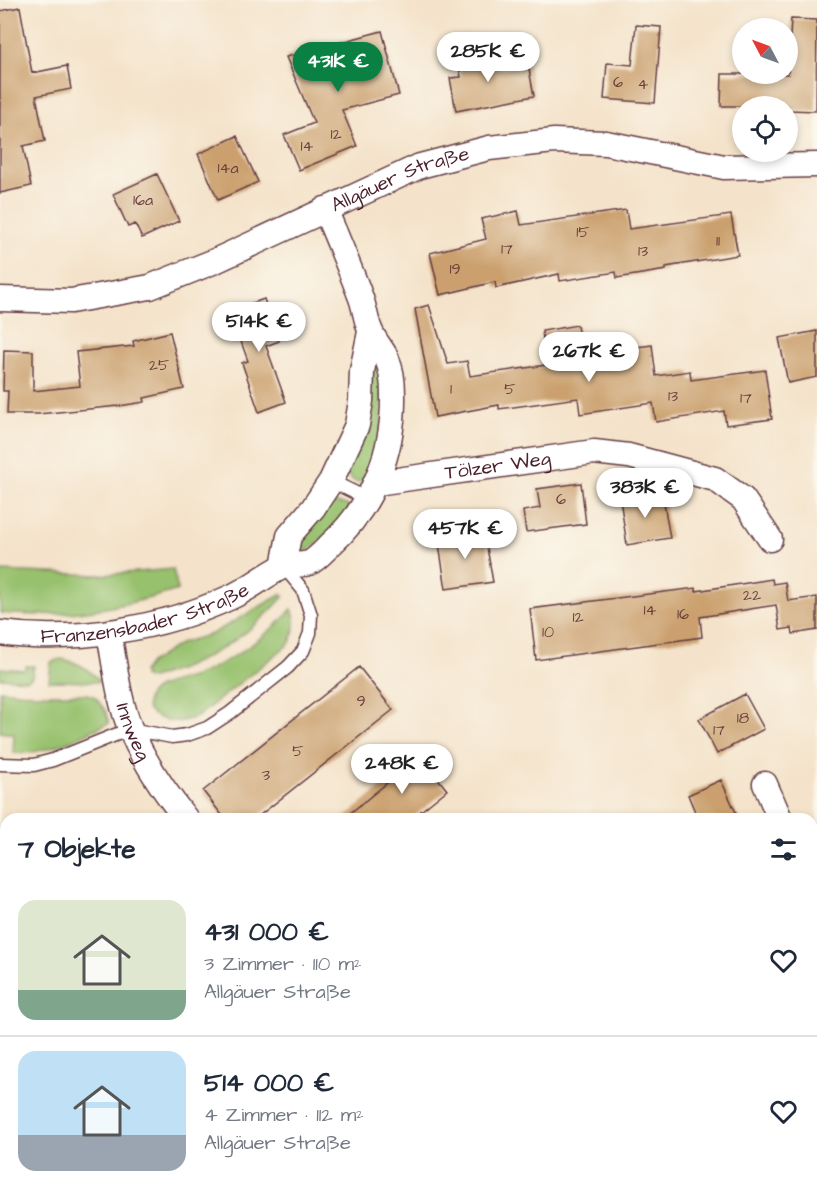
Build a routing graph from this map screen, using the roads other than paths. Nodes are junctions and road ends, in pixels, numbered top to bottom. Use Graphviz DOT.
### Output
graph roads {
  1 [pos="817,165"];
  2 [pos="326,209"];
  3 [pos="0,299"];
  4 [pos="370,332"];
  5 [pos="331,481"];
  6 [pos="372,491"];
  7 [pos="770,539"];
  8 [pos="284,566"];
  9 [pos="0,633"];
  10 [pos="109,633"];
  11 [pos="130,729"];
  12 [pos="0,764"];
  13 [pos="765,784"];
  14 [pos="181,813"];
  15 [pos="777,813"];
  1 -- 2 [label="street, Allgäuer Straße"];
  2 -- 3 [label="street, Allgäuer Straße"];
  2 -- 4 [label="street, Franzensbader Straße"];
  4 -- 5 [label="street, Franzensbader Straße"];
  4 -- 6 [label="street, Franzensbader Straße"];
  5 -- 6 [label="lane"];
  5 -- 8 [label="street, Franzensbader Straße"];
  6 -- 7 [label="street, Tölzer Weg"];
  6 -- 8 [label="street, Franzensbader Straße"];
  8 -- 10 [label="street, Franzensbader Straße"];
  8 -- 11 [label="lane"];
  9 -- 10 [label="street, Franzensbader Straße"];
  10 -- 11 [label="street, Innweg"];
  11 -- 12 [label="lane"];
  11 -- 14 [label="street, Innweg"];
  13 -- 15 [label="street"];
}
